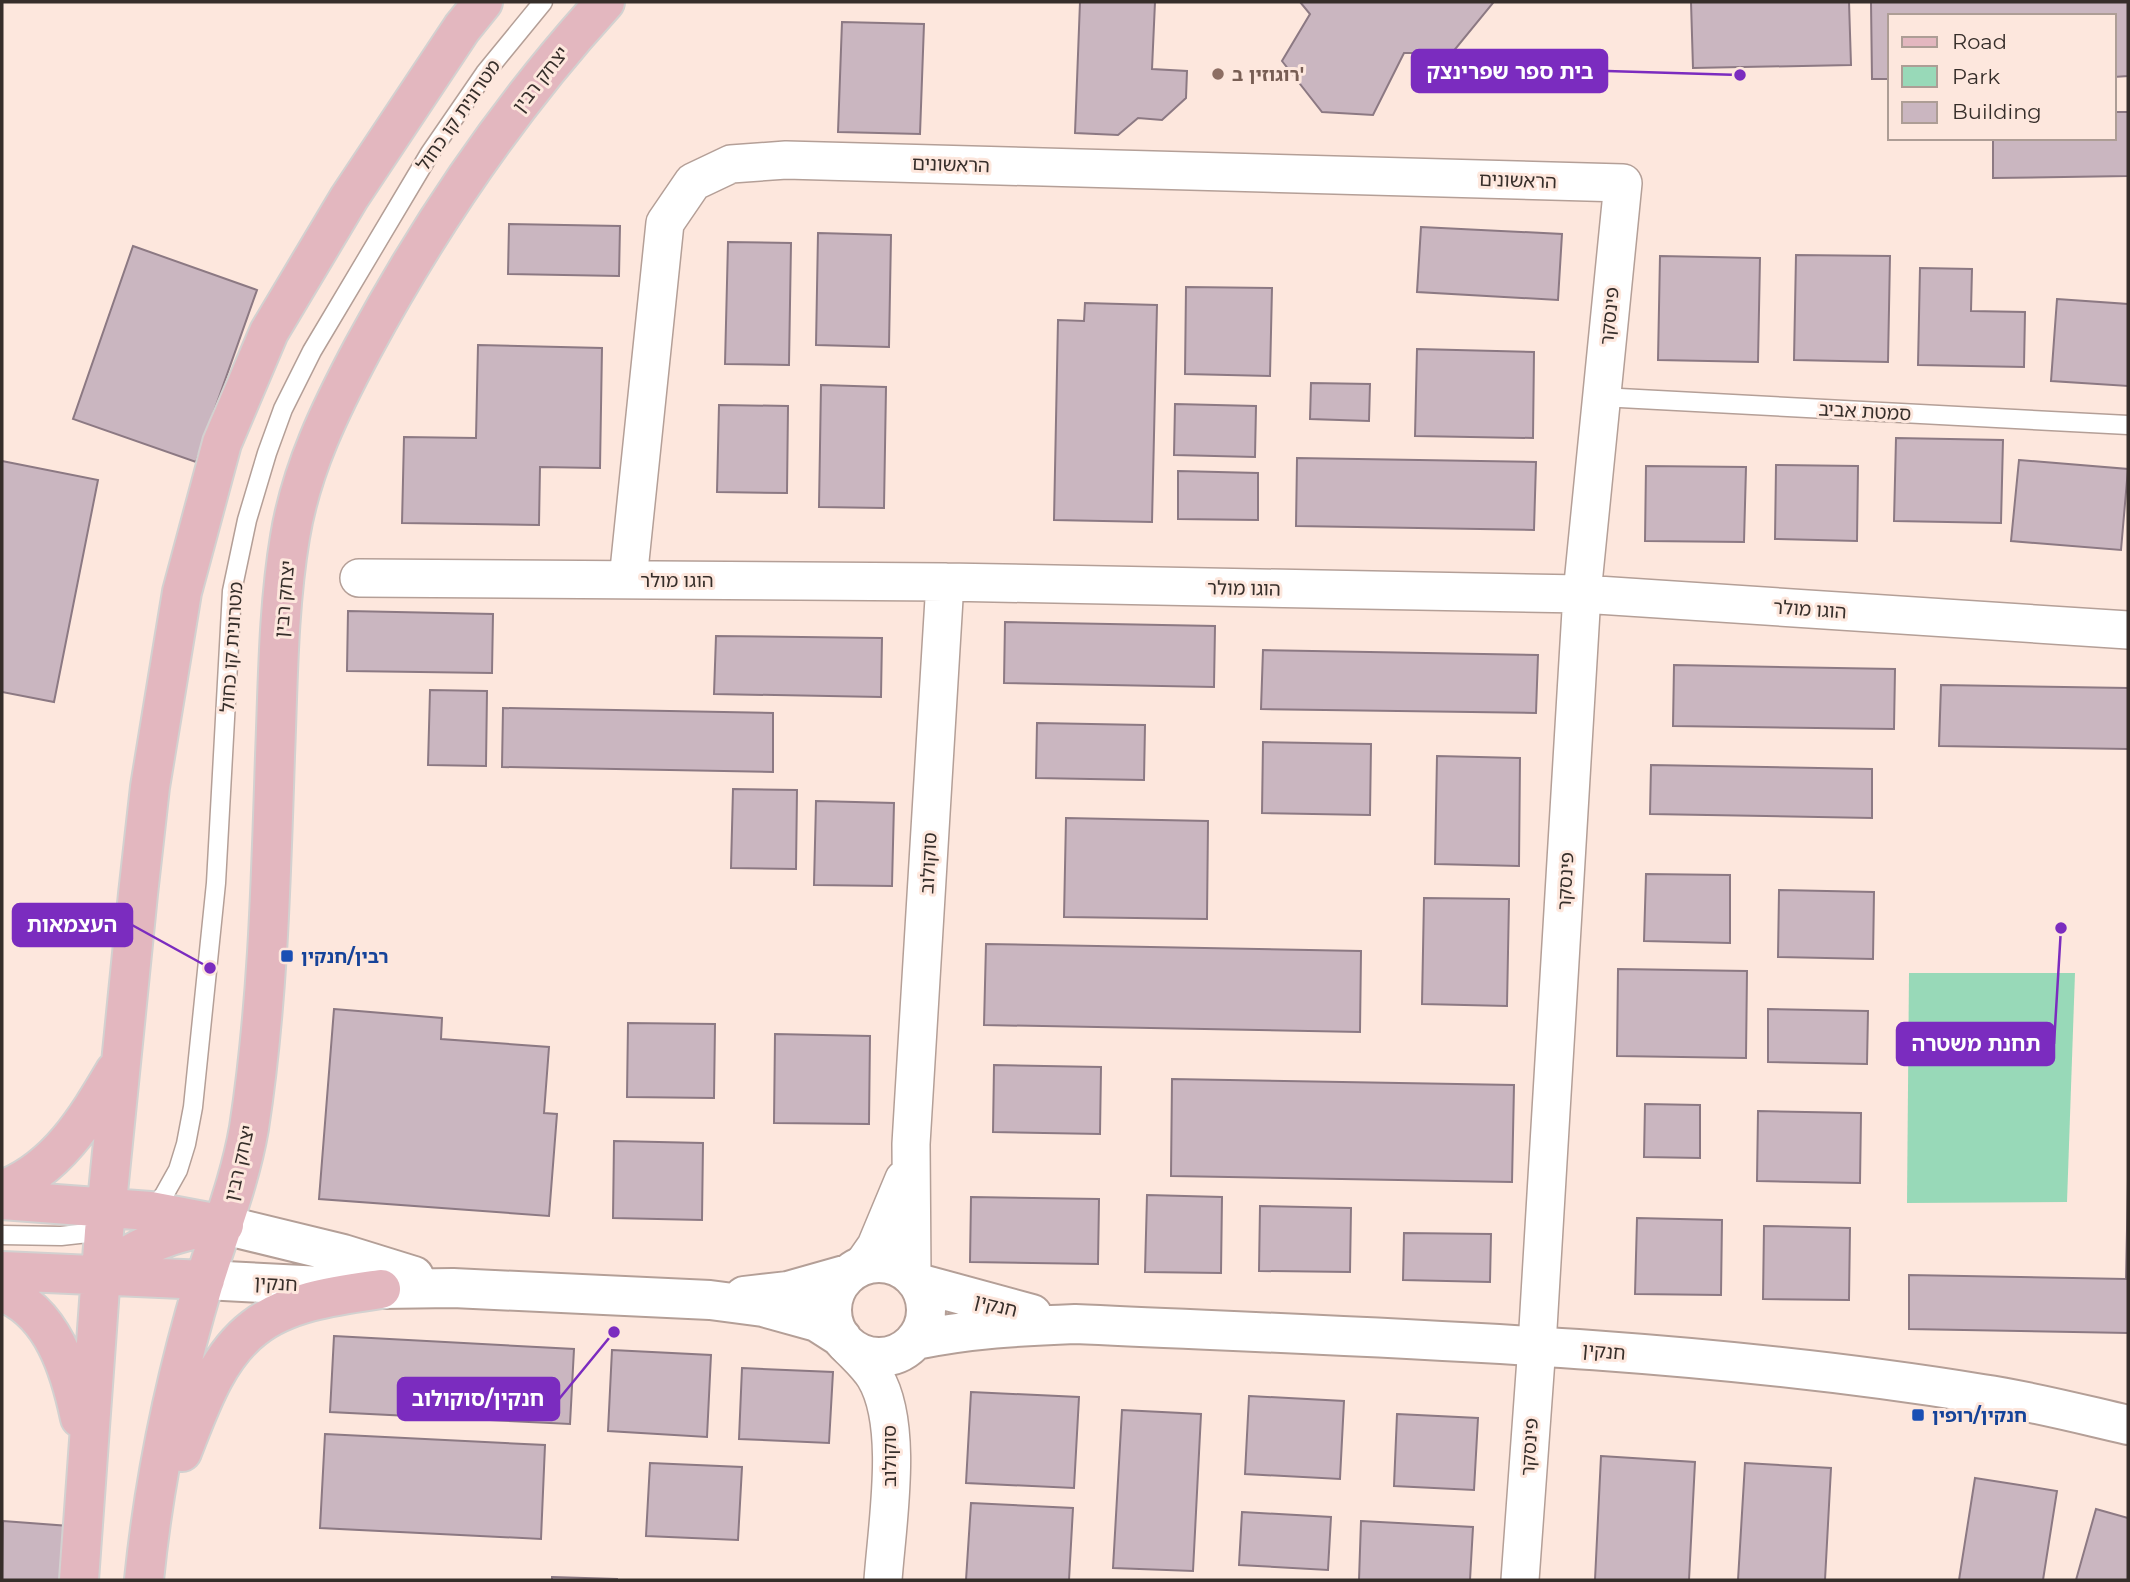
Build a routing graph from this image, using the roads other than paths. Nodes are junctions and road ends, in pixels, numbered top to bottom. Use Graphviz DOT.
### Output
graph roads {
  1 [pos="483,2"];
  2 [pos="543,2"];
  3 [pos="605,2"];
  4 [pos="1623,183"];
  5 [pos="1601,397"];
  6 [pos="2128,425"];
  7 [pos="359,578"];
  8 [pos="628,580"];
  9 [pos="945,582"];
  10 [pos="1582,594"];
  11 [pos="2128,630"];
  12 [pos="121,1060"];
  13 [pos="911,1144"];
  14 [pos="2,1190"];
  15 [pos="2,1200"];
  16 [pos="150,1211"];
  17 [pos="105,1219"];
  18 [pos="224,1225"];
  19 [pos="2,1235"];
  20 [pos="855,1270"];
  21 [pos="2,1271"];
  22 [pos="100,1275"];
  23 [pos="915,1279"];
  24 [pos="205,1280"];
  25 [pos="453,1288"];
  26 [pos="381,1289"];
  27 [pos="2,1292"];
  28 [pos="710,1300"];
  29 [pos="1075,1324"];
  30 [pos="916,1340"];
  31 [pos="844,1341"];
  32 [pos="1537,1345"];
  33 [pos="2128,1425"];
  34 [pos="88,1455"];
  35 [pos="145,1568"];
  36 [pos="79,1580"];
  37 [pos="883,1580"];
  38 [pos="1520,1580"];
  1 -- 12 [label="main road"];
  2 -- 16 [label="lane, מטרונית קו כחול"];
  3 -- 18 [label="main road, יצחק רבין"];
  4 -- 5 [label="street, פינסקר"];
  4 -- 8 [label="street, הראשונים"];
  5 -- 6 [label="lane, סמטת אביב"];
  5 -- 10 [label="street, פינסקר"];
  7 -- 8 [label="street, הוגו מולר"];
  8 -- 9 [label="street, הוגו מולר"];
  9 -- 10 [label="street, הוגו מולר"];
  9 -- 13 [label="street, סוקולוב"];
  10 -- 11 [label="street, הוגו מולר"];
  10 -- 32 [label="street, פינסקר"];
  12 -- 14 [label="main road"];
  12 -- 17 [label="main road"];
  13 -- 20 [label="street, סוקולוב"];
  13 -- 23 [label="street, סוקולוב"];
  15 -- 17 [label="main road"];
  16 -- 17 [label="main road"];
  16 -- 18 [label="main road"];
  17 -- 19 [label="lane"];
  17 -- 22 [label="main road"];
  18 -- 22 [label="main road"];
  18 -- 24 [label="main road, יצחק רבין"];
  18 -- 25 [label="street, חנקין"];
  20 -- 23 [label="street"];
  20 -- 28 [label="street, חנקין"];
  20 -- 31 [label="street"];
  21 -- 22 [label="main road, חנקין"];
  22 -- 24 [label="main road, חנקין"];
  22 -- 34 [label="main road"];
  23 -- 29 [label="street, חנקין"];
  23 -- 30 [label="street"];
  24 -- 26 [label="street, חנקין"];
  24 -- 35 [label="main road, יצחק רבין"];
  25 -- 26 [label="street, חנקין"];
  25 -- 28 [label="street, חנקין"];
  26 -- 35 [label="main road"];
  27 -- 34 [label="main road"];
  28 -- 31 [label="street, חנקין"];
  29 -- 30 [label="street, חנקין"];
  29 -- 32 [label="street, חנקין"];
  30 -- 31 [label="street"];
  31 -- 37 [label="street, סוקולוב"];
  32 -- 33 [label="street, חנקין"];
  32 -- 38 [label="street, פינסקר"];
  34 -- 36 [label="main road"];
}
